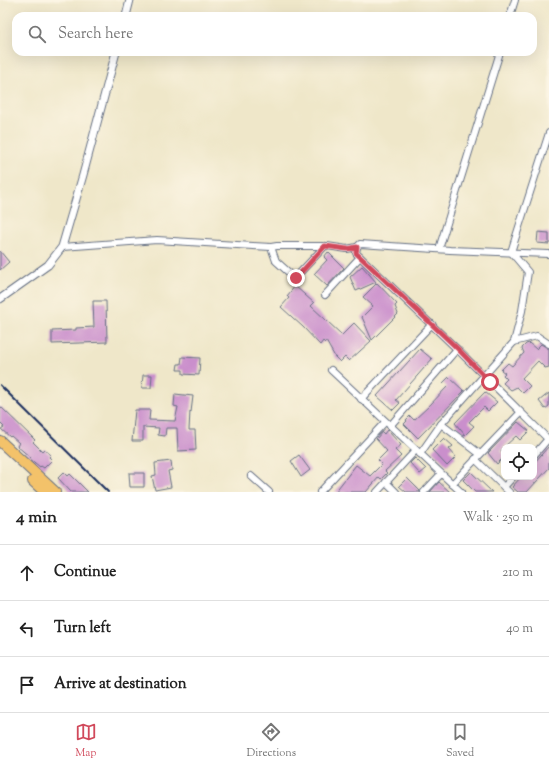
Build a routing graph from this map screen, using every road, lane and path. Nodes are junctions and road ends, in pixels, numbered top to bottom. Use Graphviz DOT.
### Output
graph roads {
  1 [pos="130,0"];
  2 [pos="515,0"];
  3 [pos="127,12"];
  4 [pos="511,12"];
  5 [pos="115,56"];
  6 [pos="499,56"];
  7 [pos="549,133"];
  8 [pos="325,246"];
  9 [pos="62,247"];
  10 [pos="271,247"];
  11 [pos="357,247"];
  12 [pos="439,249"];
  13 [pos="511,252"];
  14 [pos="549,254"];
  15 [pos="360,257"];
  16 [pos="324,295"];
  17 [pos="0,299"];
  18 [pos="432,324"];
  19 [pos="514,342"];
  20 [pos="549,344"];
  21 [pos="458,349"];
  22 [pos="331,370"];
  23 [pos="484,376"];
  24 [pos="361,399"];
  25 [pos="520,413"];
  26 [pos="388,424"];
  27 [pos="442,424"];
  28 [pos="549,440"];
  29 [pos="0,441"];
  30 [pos="0,449"];
  31 [pos="418,452"];
  32 [pos="537,452"];
  33 [pos="480,454"];
  34 [pos="475,459"];
  35 [pos="441,474"];
  36 [pos="251,476"];
  37 [pos="510,480"];
  38 [pos="386,482"];
  39 [pos="452,484"];
  40 [pos="264,487"];
  41 [pos="504,487"];
  42 [pos="49,491"];
  43 [pos="258,492"];
  44 [pos="269,492"];
  45 [pos="320,492"];
  46 [pos="377,492"];
  47 [pos="396,492"];
  48 [pos="424,492"];
  49 [pos="460,492"];
  50 [pos="509,492"];
  1 -- 3 [label="street"];
  2 -- 4 [label="street"];
  5 -- 9 [label="street"];
  6 -- 12 [label="street"];
  7 -- 13 [label="street"];
  8 -- 10 [label="street"];
  8 -- 10 [label="street"];
  8 -- 11 [label="street"];
  9 -- 10 [label="street"];
  9 -- 17 [label="street"];
  11 -- 12 [label="street"];
  11 -- 15 [label="street"];
  12 -- 13 [label="street"];
  13 -- 14 [label="street"];
  13 -- 19 [label="street"];
  15 -- 16 [label="street"];
  15 -- 18 [label="street"];
  18 -- 21 [label="street"];
  18 -- 24 [label="street"];
  19 -- 20 [label="street"];
  19 -- 23 [label="street"];
  21 -- 23 [label="street"];
  21 -- 26 [label="street"];
  22 -- 24 [label="street"];
  23 -- 25 [label="street"];
  23 -- 27 [label="street"];
  24 -- 26 [label="street"];
  25 -- 28 [label="street"];
  25 -- 33 [label="street"];
  26 -- 31 [label="street"];
  26 -- 45 [label="street"];
  27 -- 31 [label="street"];
  27 -- 33 [label="street"];
  28 -- 32 [label="street"];
  29 -- 42 [label="highway"];
  30 -- 42 [label="highway"];
  31 -- 35 [label="street"];
  31 -- 38 [label="street"];
  33 -- 34 [label="street"];
  34 -- 39 [label="street"];
  34 -- 41 [label="street"];
  35 -- 39 [label="street"];
  35 -- 48 [label="street"];
  36 -- 40 [label="street"];
  37 -- 41 [label="street"];
  38 -- 46 [label="street"];
  38 -- 47 [label="street"];
  39 -- 49 [label="street"];
  40 -- 43 [label="street"];
  40 -- 44 [label="street"];
  41 -- 50 [label="street"];
}
